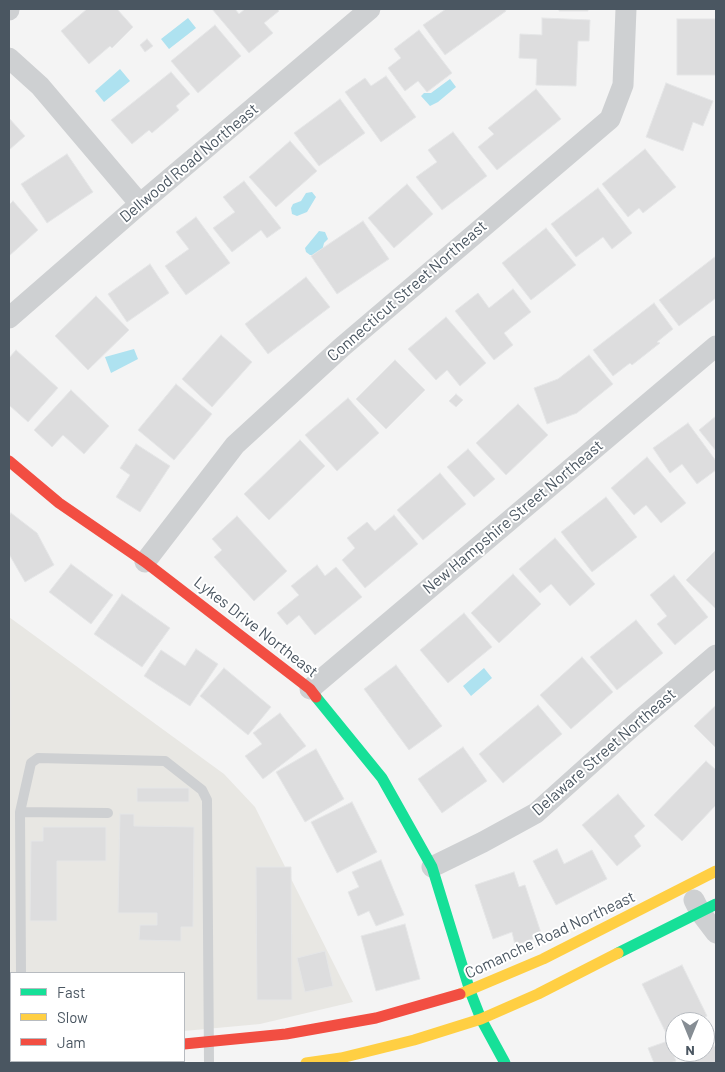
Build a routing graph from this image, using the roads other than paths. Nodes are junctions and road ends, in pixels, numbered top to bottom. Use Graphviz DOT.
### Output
graph roads {
  1 [pos="370,9"];
  2 [pos="626,9"];
  3 [pos="9,58"];
  4 [pos="140,204"];
  5 [pos="9,318"];
  6 [pos="716,346"];
  7 [pos="9,461"];
  8 [pos="144,562"];
  9 [pos="716,655"];
  10 [pos="310,689"];
  11 [pos="20,812"];
  12 [pos="108,813"];
  13 [pos="432,867"];
  14 [pos="716,870"];
  15 [pos="686,886"];
  16 [pos="708,908"];
  17 [pos="716,933"];
  18 [pos="21,972"];
  19 [pos="470,991"];
  20 [pos="481,1019"];
  21 [pos="210,1043"];
  22 [pos="185,1044"];
  23 [pos="347,1060"];
  24 [pos="209,1063"];
  25 [pos="306,1063"];
  26 [pos="505,1063"];
  1 -- 4 [label="street, Dellwood Road Northeast"];
  2 -- 8 [label="street, Connecticut Street Northeast"];
  3 -- 4 [label="street"];
  4 -- 5 [label="street, Dellwood Road Northeast"];
  6 -- 10 [label="street, New Hampshire Street Northeast"];
  7 -- 8 [label="street, Lykes Drive Northeast"];
  8 -- 10 [label="street, Lykes Drive Northeast"];
  9 -- 13 [label="street, Delaware Street Northeast"];
  10 -- 13 [label="street, Lykes Drive Northeast"];
  11 -- 12 [label="lane"];
  11 -- 18 [label="lane"];
  11 -- 21 [label="lane"];
  13 -- 19 [label="street, Lykes Drive Northeast"];
  14 -- 15 [label="street, Comanche Road Northeast"];
  15 -- 16 [label="street"];
  15 -- 19 [label="street, Comanche Road Northeast"];
  16 -- 17 [label="street"];
  16 -- 20 [label="street"];
  19 -- 20 [label="street, Lykes Drive Northeast"];
  19 -- 21 [label="street, Comanche Road Northeast"];
  20 -- 23 [label="street"];
  20 -- 26 [label="street, Lykes Drive Northeast"];
  21 -- 22 [label="street, Comanche Road Northeast"];
  21 -- 24 [label="lane"];
  23 -- 25 [label="street"];
}
